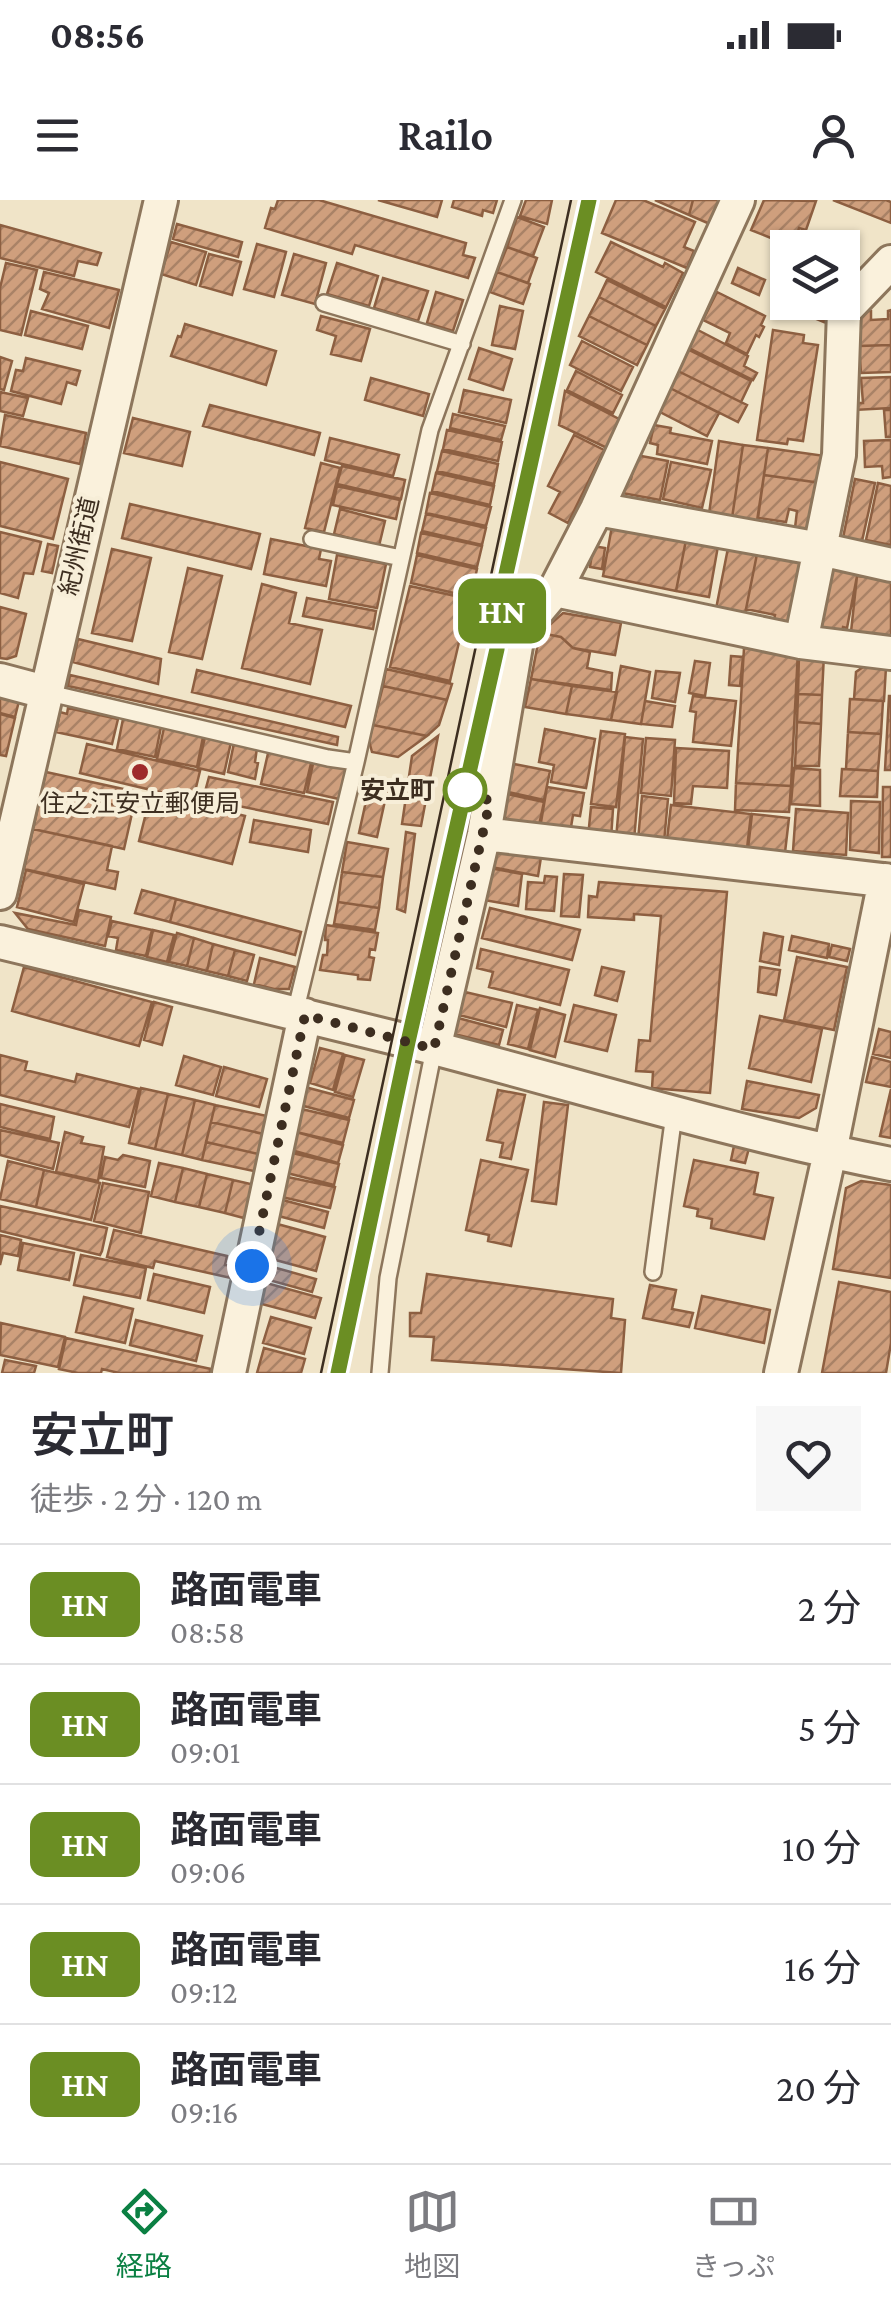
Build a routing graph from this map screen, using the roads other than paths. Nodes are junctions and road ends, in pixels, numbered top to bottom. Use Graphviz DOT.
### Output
graph roads {
  1 [pos="161,200"];
  2 [pos="513,200"];
  3 [pos="738,200"];
  4 [pos="891,262"];
  5 [pos="860,295"];
  6 [pos="891,299"];
  7 [pos="860,300"];
  8 [pos="324,303"];
  9 [pos="844,320"];
  10 [pos="462,344"];
  11 [pos="598,509"];
  12 [pos="312,539"];
  13 [pos="820,549"];
  14 [pos="401,558"];
  15 [pos="891,565"];
  16 [pos="555,590"];
  17 [pos="802,642"];
  18 [pos="891,653"];
  19 [pos="0,680"];
  20 [pos="45,692"];
  21 [pos="356,762"];
  22 [pos="484,834"];
  23 [pos="888,881"];
  24 [pos="0,893"];
  25 [pos="0,942"];
  26 [pos="300,1014"];
  27 [pos="434,1049"];
  28 [pos="674,1114"];
  29 [pos="830,1152"];
  30 [pos="891,1164"];
  31 [pos="653,1272"];
  32 [pos="230,1373"];
  33 [pos="380,1373"];
  34 [pos="781,1373"];
  1 -- 20 [label="street, 紀州街道"];
  2 -- 10 [label="lane"];
  3 -- 11 [label="street"];
  4 -- 5 [label="street"];
  6 -- 7 [label="street"];
  8 -- 10 [label="lane"];
  9 -- 13 [label="street"];
  10 -- 14 [label="lane"];
  11 -- 13 [label="street"];
  11 -- 16 [label="street"];
  12 -- 14 [label="lane"];
  13 -- 15 [label="street"];
  13 -- 17 [label="street"];
  14 -- 21 [label="lane"];
  16 -- 17 [label="street"];
  16 -- 22 [label="street"];
  17 -- 18 [label="street"];
  19 -- 20 [label="street"];
  20 -- 21 [label="lane"];
  20 -- 24 [label="street, 紀州街道"];
  21 -- 26 [label="lane"];
  22 -- 23 [label="street"];
  22 -- 27 [label="street"];
  23 -- 29 [label="street"];
  25 -- 26 [label="street"];
  26 -- 27 [label="street"];
  26 -- 32 [label="street"];
  27 -- 28 [label="street"];
  27 -- 33 [label="lane"];
  28 -- 29 [label="street"];
  28 -- 31 [label="lane"];
  29 -- 30 [label="street"];
  29 -- 34 [label="street"];
}
